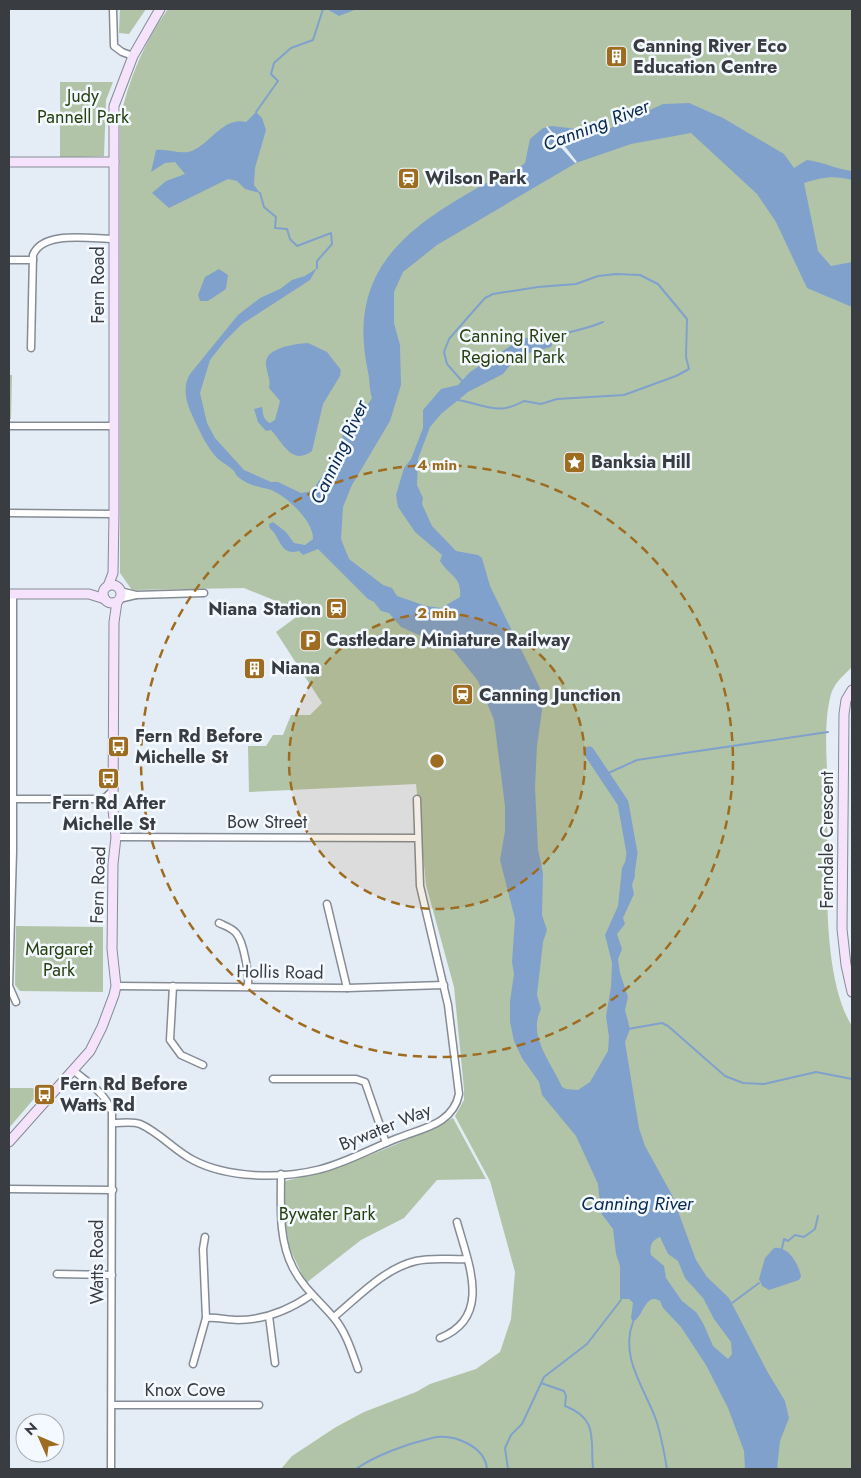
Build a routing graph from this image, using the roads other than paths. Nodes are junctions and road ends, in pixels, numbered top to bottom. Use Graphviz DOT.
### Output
graph roads {
  1 [pos="113,9"];
  2 [pos="160,9"];
  3 [pos="134,56"];
  4 [pos="9,162"];
  5 [pos="114,162"];
  6 [pos="114,239"];
  7 [pos="9,260"];
  8 [pos="33,260"];
  9 [pos="31,348"];
  10 [pos="9,426"];
  11 [pos="114,426"];
  12 [pos="9,513"];
  13 [pos="114,514"];
  14 [pos="204,593"];
  15 [pos="11,594"];
  16 [pos="112,594"];
  17 [pos="852,690"];
  18 [pos="11,713"];
  19 [pos="114,790"];
  20 [pos="13,799"];
  21 [pos="417,799"];
  22 [pos="116,837"];
  23 [pos="418,838"];
  24 [pos="11,852"];
  25 [pos="327,904"];
  26 [pos="219,923"];
  27 [pos="851,982"];
  28 [pos="444,985"];
  29 [pos="9,986"];
  30 [pos="116,986"];
  31 [pos="173,986"];
  32 [pos="248,986"];
  33 [pos="347,988"];
  34 [pos="852,992"];
  35 [pos="16,1002"];
  36 [pos="203,1065"];
  37 [pos="74,1071"];
  38 [pos="273,1079"];
  39 [pos="113,1123"];
  40 [pos="9,1142"];
  41 [pos="386,1142"];
  42 [pos="281,1174"];
  43 [pos="9,1189"];
  44 [pos="113,1190"];
  45 [pos="457,1222"];
  46 [pos="205,1238"];
  47 [pos="467,1259"];
  48 [pos="57,1274"];
  49 [pos="112,1275"];
  50 [pos="311,1295"];
  51 [pos="269,1316"];
  52 [pos="334,1317"];
  53 [pos="206,1318"];
  54 [pos="440,1338"];
  55 [pos="275,1362"];
  56 [pos="193,1364"];
  57 [pos="358,1370"];
  58 [pos="112,1405"];
  59 [pos="259,1405"];
  60 [pos="112,1469"];
  1 -- 3 [label="street"];
  2 -- 3 [label="street, Fern Road"];
  3 -- 5 [label="street, Fern Road"];
  4 -- 5 [label="street"];
  5 -- 6 [label="street, Fern Road"];
  6 -- 8 [label="street"];
  6 -- 11 [label="street, Fern Road"];
  7 -- 8 [label="street"];
  8 -- 9 [label="street"];
  10 -- 11 [label="street"];
  11 -- 13 [label="street, Fern Road"];
  12 -- 13 [label="street"];
  13 -- 16 [label="street, Fern Road"];
  14 -- 16 [label="street"];
  15 -- 16 [label="street"];
  15 -- 18 [label="street"];
  16 -- 19 [label="street, Fern Road"];
  17 -- 27 [label="street, Ferndale Crescent"];
  18 -- 20 [label="street"];
  19 -- 20 [label="street"];
  19 -- 22 [label="street, Fern Road"];
  20 -- 24 [label="street"];
  21 -- 23 [label="street, Bywater Way"];
  22 -- 23 [label="street, Bow Street"];
  22 -- 30 [label="street, Fern Road"];
  23 -- 28 [label="street, Bywater Way"];
  24 -- 29 [label="street"];
  25 -- 33 [label="street"];
  26 -- 32 [label="street"];
  27 -- 34 [label="street, Ferndale Crescent"];
  28 -- 33 [label="street, Hollis Road"];
  28 -- 41 [label="street, Bywater Way"];
  29 -- 35 [label="street"];
  30 -- 31 [label="street, Hollis Road"];
  30 -- 37 [label="street, Fern Road"];
  31 -- 32 [label="street, Hollis Road"];
  31 -- 36 [label="street"];
  32 -- 33 [label="street, Hollis Road"];
  37 -- 39 [label="street, Watts Road"];
  37 -- 40 [label="street, Fern Road"];
  38 -- 41 [label="street"];
  39 -- 42 [label="street, Bywater Way"];
  39 -- 44 [label="street, Watts Road"];
  41 -- 42 [label="street, Bywater Way"];
  42 -- 50 [label="street"];
  43 -- 44 [label="street"];
  44 -- 49 [label="street, Watts Road"];
  45 -- 47 [label="street"];
  46 -- 53 [label="street"];
  47 -- 52 [label="street"];
  47 -- 54 [label="street"];
  48 -- 49 [label="street"];
  49 -- 58 [label="street, Watts Road"];
  50 -- 51 [label="street"];
  50 -- 52 [label="street"];
  51 -- 53 [label="street"];
  51 -- 55 [label="street"];
  52 -- 57 [label="street"];
  53 -- 56 [label="street"];
  58 -- 59 [label="street, Knox Cove"];
  58 -- 60 [label="street, Watts Road"];
}
